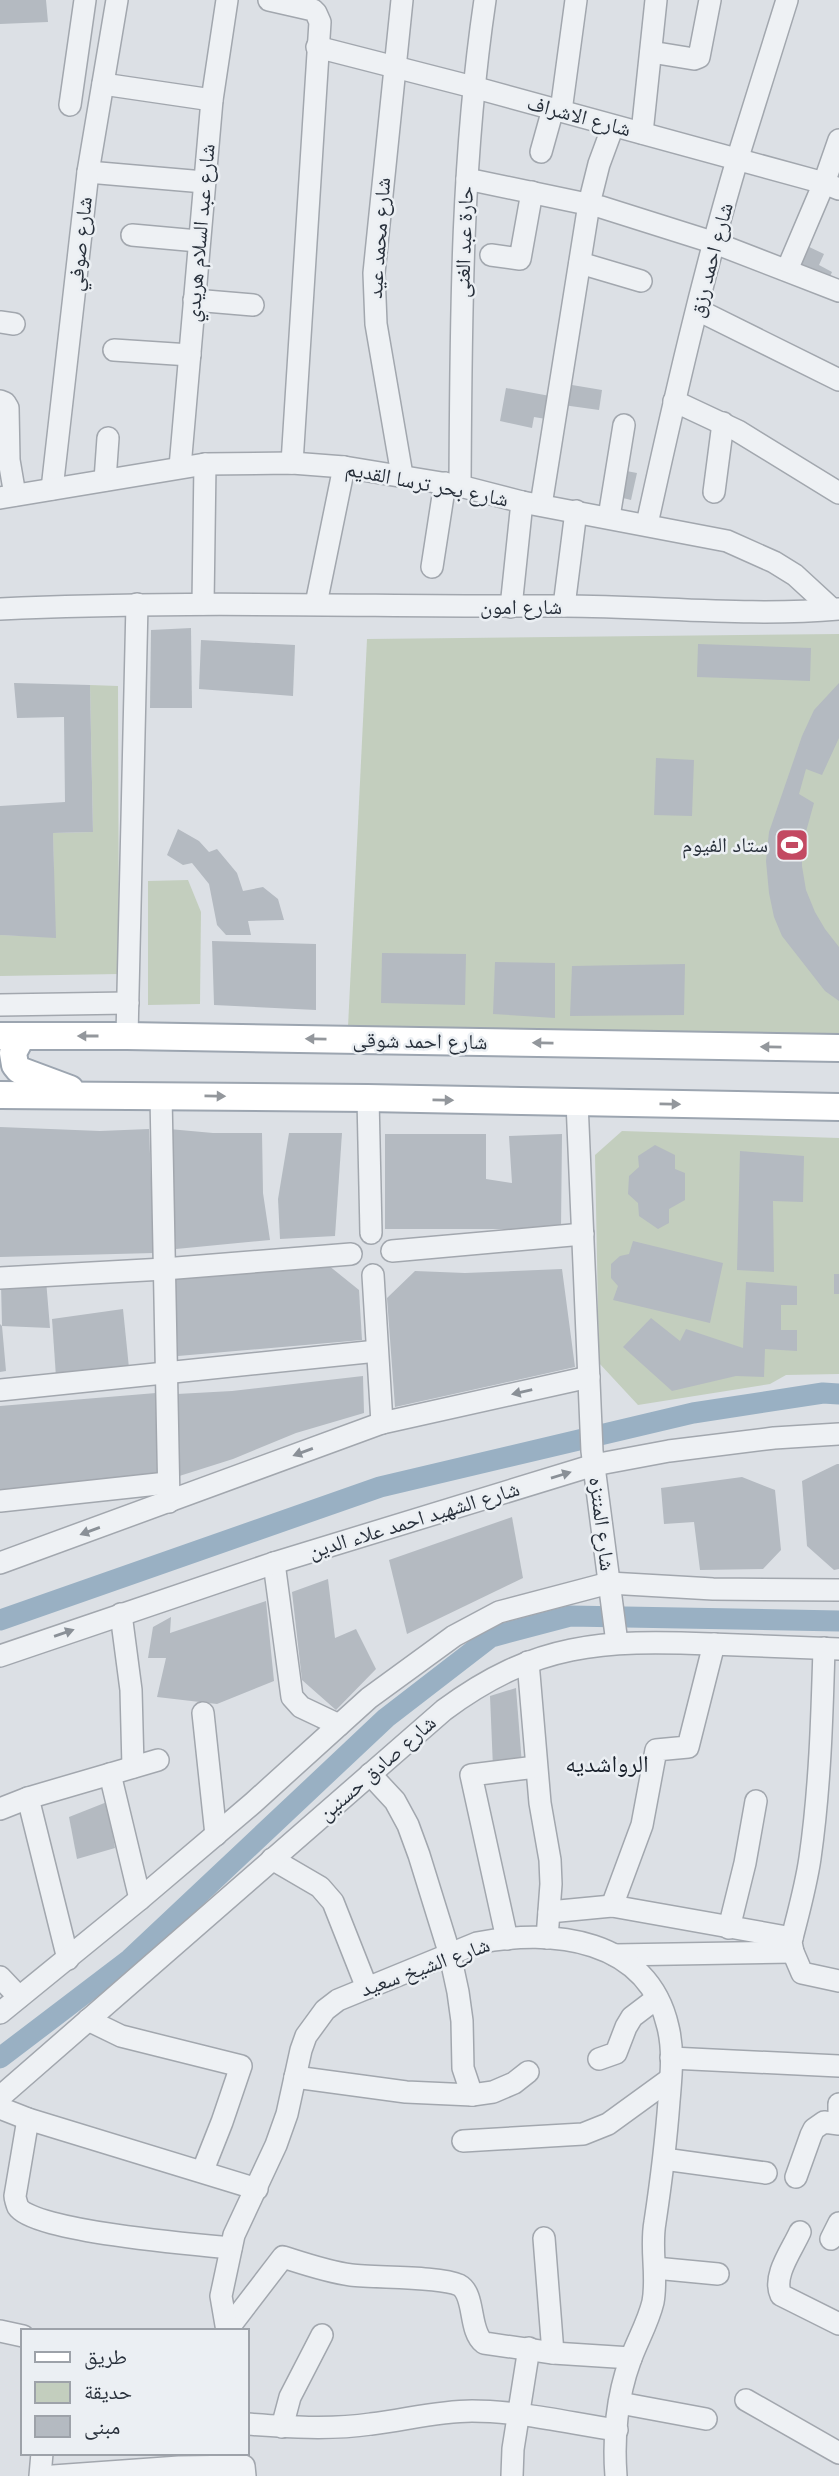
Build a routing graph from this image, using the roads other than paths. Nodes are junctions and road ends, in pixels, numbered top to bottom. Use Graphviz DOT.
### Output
graph roads {
  1 [pos="85,0"];
  2 [pos="117,0"];
  3 [pos="227,0"];
  4 [pos="269,0"];
  5 [pos="402,0"];
  6 [pos="485,0"];
  7 [pos="656,0"];
  8 [pos="710,0"];
  9 [pos="788,0"];
  10 [pos="575,6"];
  11 [pos="595,16"];
  12 [pos="317,47"];
  13 [pos="651,52"];
  14 [pos="395,67"];
  15 [pos="103,84"];
  16 [pos="472,87"];
  17 [pos="212,100"];
  18 [pos="70,105"];
  19 [pos="557,110"];
  20 [pos="613,125"];
  21 [pos="642,133"];
  22 [pos="839,140"];
  23 [pos="541,152"];
  24 [pos="737,159"];
  25 [pos="88,172"];
  26 [pos="467,179"];
  27 [pos="204,182"];
  28 [pos="832,186"];
  29 [pos="532,192"];
  30 [pos="589,204"];
  31 [pos="131,234"];
  32 [pos="198,241"];
  33 [pos="715,243"];
  34 [pos="491,255"];
  35 [pos="580,262"];
  36 [pos="787,270"];
  37 [pos="641,281"];
  38 [pos="839,290"];
  39 [pos="194,300"];
  40 [pos="253,305"];
  41 [pos="698,310"];
  42 [pos="114,350"];
  43 [pos="190,355"];
  44 [pos="839,380"];
  45 [pos="674,401"];
  46 [pos="3,402"];
  47 [pos="723,423"];
  48 [pos="624,425"];
  49 [pos="108,438"];
  50 [pos="4,460"];
  51 [pos="292,463"];
  52 [pos="205,464"];
  53 [pos="180,467"];
  54 [pos="344,467"];
  55 [pos="402,475"];
  56 [pos="105,480"];
  57 [pos="453,484"];
  58 [pos="837,485"];
  59 [pos="52,489"];
  60 [pos="714,492"];
  61 [pos="8,496"];
  62 [pos="532,503"];
  63 [pos="576,511"];
  64 [pos="609,517"];
  65 [pos="647,524"];
  66 [pos="432,567"];
  67 [pos="137,604"];
  68 [pos="203,604"];
  69 [pos="316,604"];
  70 [pos="564,606"];
  71 [pos="511,607"];
  72 [pos="0,609"];
  73 [pos="836,609"];
  74 [pos="128,1003"];
  75 [pos="0,1005"];
  76 [pos="11,1036"];
  77 [pos="127,1036"];
  78 [pos="839,1048"];
  79 [pos="0,1095"];
  80 [pos="89,1095"];
  81 [pos="162,1096"];
  82 [pos="368,1098"];
  83 [pos="577,1102"];
  84 [pos="839,1107"];
  85 [pos="371,1233"];
  86 [pos="583,1234"];
  87 [pos="392,1251"];
  88 [pos="351,1254"];
  89 [pos="164,1269"];
  90 [pos="373,1275"];
  91 [pos="0,1278"];
  92 [pos="377,1351"];
  93 [pos="165,1373"];
  94 [pos="589,1383"];
  95 [pos="0,1390"];
  96 [pos="382,1423"];
  97 [pos="839,1434"];
  98 [pos="593,1458"];
  99 [pos="168,1493"];
  100 [pos="0,1501"];
  101 [pos="0,1563"];
  102 [pos="274,1563"];
  103 [pos="839,1590"];
  104 [pos="611,1591"];
  105 [pos="121,1614"];
  106 [pos="617,1637"];
  107 [pos="714,1644"];
  108 [pos="831,1648"];
  109 [pos="0,1656"];
  110 [pos="528,1662"];
  111 [pos="203,1713"];
  112 [pos="339,1725"];
  113 [pos="158,1760"];
  114 [pos="133,1767"];
  115 [pos="536,1768"];
  116 [pos="110,1774"];
  117 [pos="370,1774"];
  118 [pos="829,1779"];
  119 [pos="28,1798"];
  120 [pos="756,1801"];
  121 [pos="0,1809"];
  122 [pos="216,1835"];
  123 [pos="272,1859"];
  124 [pos="140,1899"];
  125 [pos="612,1906"];
  126 [pos="548,1912"];
  127 [pos="729,1928"];
  128 [pos="507,1938"];
  129 [pos="547,1938"];
  130 [pos="792,1945"];
  131 [pos="450,1955"];
  132 [pos="615,1955"];
  133 [pos="68,1959"];
  134 [pos="0,1977"];
  135 [pos="839,1980"];
  136 [pos="367,1988"];
  137 [pos="19,1997"];
  138 [pos="657,1998"];
  139 [pos="0,2013"];
  140 [pos="88,2020"];
  141 [pos="599,2059"];
  142 [pos="839,2067"];
  143 [pos="671,2069"];
  144 [pos="528,2072"];
  145 [pos="295,2077"];
  146 [pos="472,2095"];
  147 [pos="0,2097"];
  148 [pos="839,2104"];
  149 [pos="0,2108"];
  150 [pos="29,2119"];
  151 [pos="839,2124"];
  152 [pos="463,2141"];
  153 [pos="664,2160"];
  154 [pos="203,2170"];
  155 [pos="766,2173"];
  156 [pos="796,2177"];
  157 [pos="257,2189"];
  158 [pos="800,2232"];
  159 [pos="544,2238"];
  160 [pos="231,2248"];
  161 [pos="655,2268"];
  162 [pos="718,2274"];
  163 [pos="839,2323"];
  164 [pos="227,2329"];
  165 [pos="228,2329"];
  166 [pos="0,2332"];
  167 [pos="322,2335"];
  168 [pos="21,2336"];
  169 [pos="528,2348"];
  170 [pos="554,2353"];
  171 [pos="631,2358"];
  172 [pos="746,2400"];
  173 [pos="620,2403"];
  174 [pos="518,2415"];
  175 [pos="706,2420"];
  176 [pos="248,2424"];
  177 [pos="282,2427"];
  178 [pos="617,2430"];
  179 [pos="839,2454"];
  180 [pos="42,2455"];
  181 [pos="181,2460"];
  182 [pos="117,2462"];
  183 [pos="141,2474"];
  184 [pos="40,2476"];
  185 [pos="53,2476"];
  186 [pos="245,2476"];
  187 [pos="512,2476"];
  188 [pos="616,2476"];
  1 -- 18 [label="street"];
  2 -- 15 [label="street, شارع صوفي"];
  3 -- 17 [label="street, شارع عبد السلام هريدي"];
  4 -- 12 [label="street"];
  5 -- 14 [label="street, شارع محمد عيد"];
  6 -- 16 [label="street, حارة عبد الغنى"];
  7 -- 13 [label="street"];
  8 -- 13 [label="street"];
  9 -- 24 [label="street, شارع احمد رزق"];
  10 -- 11 [label="street"];
  10 -- 19 [label="street"];
  12 -- 14 [label="street, شارع الاشراف"];
  12 -- 51 [label="street"];
  13 -- 21 [label="street"];
  14 -- 16 [label="street, شارع الاشراف"];
  14 -- 55 [label="street, شارع محمد عيد"];
  15 -- 17 [label="street"];
  15 -- 25 [label="street, شارع صوفي"];
  16 -- 19 [label="street, شارع الاشراف"];
  16 -- 26 [label="street, حارة عبد الغنى"];
  17 -- 27 [label="street, شارع عبد السلام هريدي"];
  19 -- 20 [label="street, شارع الاشراف"];
  19 -- 23 [label="street"];
  20 -- 21 [label="street, شارع الاشراف"];
  20 -- 30 [label="street"];
  21 -- 24 [label="street, شارع الاشراف"];
  22 -- 28 [label="street"];
  24 -- 28 [label="street, شارع الاشراف"];
  24 -- 33 [label="street, شارع احمد رزق"];
  25 -- 27 [label="street"];
  25 -- 59 [label="street, شارع صوفي"];
  26 -- 29 [label="street"];
  26 -- 57 [label="street, حارة عبد الغنى"];
  27 -- 32 [label="street, شارع عبد السلام هريدي"];
  28 -- 36 [label="street"];
  29 -- 30 [label="street"];
  29 -- 34 [label="street"];
  30 -- 33 [label="street"];
  30 -- 35 [label="street"];
  31 -- 32 [label="street"];
  32 -- 39 [label="street, شارع عبد السلام هريدي"];
  33 -- 36 [label="street"];
  33 -- 41 [label="street, شارع احمد رزق"];
  35 -- 37 [label="street"];
  35 -- 62 [label="street"];
  36 -- 38 [label="street"];
  39 -- 40 [label="street"];
  39 -- 43 [label="street, شارع عبد السلام هريدي"];
  41 -- 44 [label="street"];
  41 -- 45 [label="street, شارع احمد رزق"];
  42 -- 43 [label="street"];
  43 -- 53 [label="street, شارع عبد السلام هريدي"];
  45 -- 47 [label="street"];
  45 -- 65 [label="street, شارع احمد رزق"];
  46 -- 50 [label="street"];
  47 -- 58 [label="street"];
  47 -- 60 [label="street"];
  48 -- 64 [label="street"];
  49 -- 56 [label="street"];
  50 -- 61 [label="street"];
  51 -- 52 [label="street, شارع بحر ترسا القديم"];
  51 -- 54 [label="street, شارع بحر ترسا القديم"];
  52 -- 53 [label="street, شارع بحر ترسا القديم"];
  52 -- 68 [label="street"];
  53 -- 56 [label="street, شارع بحر ترسا القديم"];
  54 -- 55 [label="street, شارع بحر ترسا القديم"];
  54 -- 69 [label="street"];
  55 -- 57 [label="street, شارع بحر ترسا القديم"];
  56 -- 59 [label="street, شارع بحر ترسا القديم"];
  57 -- 62 [label="street, شارع بحر ترسا القديم"];
  57 -- 66 [label="street, حارة عبد الغنى"];
  59 -- 61 [label="street, شارع بحر ترسا القديم"];
  62 -- 63 [label="street, شارع بحر ترسا القديم"];
  62 -- 71 [label="street"];
  63 -- 64 [label="street, شارع بحر ترسا القديم"];
  63 -- 70 [label="street"];
  64 -- 65 [label="street, شارع بحر ترسا القديم"];
  65 -- 73 [label="street, شارع بحر ترسا القديم"];
  67 -- 68 [label="street, شارع امون"];
  67 -- 72 [label="street, شارع امون"];
  67 -- 74 [label="street"];
  68 -- 69 [label="street, شارع امون"];
  69 -- 71 [label="street, شارع امون"];
  70 -- 71 [label="street, شارع امون"];
  70 -- 73 [label="street, شارع امون"];
  74 -- 75 [label="street"];
  74 -- 77 [label="street"];
  77 -- 76 [label="main road, شارع احمد شوقى, one-way"];
  76 -- 80 [label="main road"];
  78 -- 77 [label="main road, شارع احمد شوقى, one-way"];
  79 -- 80 [label="main road"];
  80 -- 81 [label="main road"];
  81 -- 82 [label="main road, one-way"];
  81 -- 89 [label="street"];
  82 -- 83 [label="main road, one-way"];
  82 -- 85 [label="street"];
  83 -- 84 [label="main road, one-way"];
  83 -- 86 [label="street, شارع المنتزه"];
  85 -- 87 [label="street"];
  85 -- 88 [label="street"];
  86 -- 87 [label="street"];
  86 -- 94 [label="street, شارع المنتزه"];
  87 -- 90 [label="street"];
  88 -- 89 [label="street"];
  88 -- 90 [label="street"];
  89 -- 91 [label="street"];
  89 -- 93 [label="street"];
  90 -- 92 [label="street"];
  92 -- 93 [label="street"];
  92 -- 96 [label="street"];
  93 -- 95 [label="street"];
  93 -- 99 [label="street"];
  94 -- 96 [label="street, one-way"];
  94 -- 98 [label="street, شارع المنتزه"];
  96 -- 99 [label="street, one-way"];
  97 -- 98 [label="street, شارع الشهيد احمد علاء الدين"];
  102 -- 98 [label="street, شارع الشهيد احمد علاء الدين, one-way"];
  98 -- 104 [label="street, شارع المنتزه"];
  99 -- 100 [label="street"];
  99 -- 101 [label="street, one-way"];
  102 -- 105 [label="street, شارع الشهيد احمد علاء الدين"];
  102 -- 112 [label="street"];
  103 -- 104 [label="street"];
  104 -- 106 [label="street, شارع المنتزه"];
  104 -- 112 [label="street"];
  109 -- 105 [label="street, شارع الشهيد احمد علاء الدين, one-way"];
  105 -- 114 [label="street"];
  106 -- 107 [label="street, شارع صادق حسنين"];
  106 -- 110 [label="street, شارع صادق حسنين"];
  107 -- 108 [label="street, شارع صادق حسنين"];
  107 -- 125 [label="street"];
  108 -- 118 [label="street"];
  110 -- 115 [label="street"];
  110 -- 117 [label="street, شارع صادق حسنين"];
  111 -- 122 [label="street"];
  112 -- 122 [label="street"];
  113 -- 114 [label="street"];
  114 -- 116 [label="street"];
  115 -- 126 [label="street"];
  115 -- 128 [label="street"];
  116 -- 119 [label="street"];
  116 -- 124 [label="street"];
  117 -- 123 [label="street, شارع صادق حسنين"];
  117 -- 131 [label="street"];
  118 -- 130 [label="street"];
  119 -- 121 [label="street"];
  119 -- 133 [label="street"];
  120 -- 127 [label="street"];
  122 -- 124 [label="street"];
  123 -- 136 [label="street"];
  123 -- 140 [label="street, شارع صادق حسنين"];
  124 -- 133 [label="street"];
  125 -- 126 [label="street"];
  125 -- 127 [label="street"];
  126 -- 129 [label="street"];
  127 -- 130 [label="street"];
  128 -- 129 [label="street, شارع الشيخ سعيد"];
  128 -- 131 [label="street, شارع الشيخ سعيد"];
  129 -- 132 [label="street, شارع الشيخ سعيد"];
  130 -- 132 [label="street"];
  130 -- 135 [label="street"];
  131 -- 136 [label="street, شارع الشيخ سعيد"];
  131 -- 146 [label="street"];
  132 -- 138 [label="street, شارع الشيخ سعيد"];
  133 -- 137 [label="street"];
  134 -- 137 [label="street"];
  136 -- 145 [label="street, شارع الشيخ سعيد"];
  137 -- 139 [label="street"];
  138 -- 141 [label="street"];
  138 -- 143 [label="street, شارع الشيخ سعيد"];
  140 -- 147 [label="street, شارع صادق حسنين"];
  140 -- 154 [label="street"];
  142 -- 143 [label="street"];
  143 -- 152 [label="street"];
  143 -- 153 [label="street, شارع الشيخ سعيد"];
  144 -- 146 [label="street"];
  145 -- 146 [label="street"];
  145 -- 157 [label="street, شارع الشيخ سعيد"];
  148 -- 151 [label="street"];
  149 -- 150 [label="street"];
  150 -- 154 [label="street"];
  150 -- 160 [label="street"];
  151 -- 156 [label="street"];
  153 -- 155 [label="street"];
  153 -- 161 [label="street, شارع الشيخ سعيد"];
  154 -- 157 [label="street"];
  157 -- 160 [label="street, شارع الشيخ سعيد"];
  158 -- 163 [label="street"];
  159 -- 170 [label="street"];
  160 -- 164 [label="street, شارع الشيخ سعيد"];
  161 -- 162 [label="street"];
  161 -- 171 [label="street, شارع الشيخ سعيد"];
  165 -- 169 [label="street"];
  166 -- 168 [label="street"];
  167 -- 177 [label="street"];
  169 -- 170 [label="street"];
  169 -- 174 [label="street"];
  170 -- 171 [label="street"];
  171 -- 173 [label="street, شارع الشيخ سعيد"];
  172 -- 179 [label="street"];
  173 -- 175 [label="street"];
  173 -- 178 [label="street, شارع الشيخ سعيد"];
  174 -- 177 [label="street"];
  174 -- 178 [label="street"];
  174 -- 187 [label="street"];
  176 -- 177 [label="street"];
  178 -- 188 [label="street, شارع الشيخ سعيد"];
  180 -- 184 [label="street"];
  181 -- 183 [label="street"];
  181 -- 186 [label="street"];
  182 -- 183 [label="street"];
  182 -- 185 [label="street"];
}
